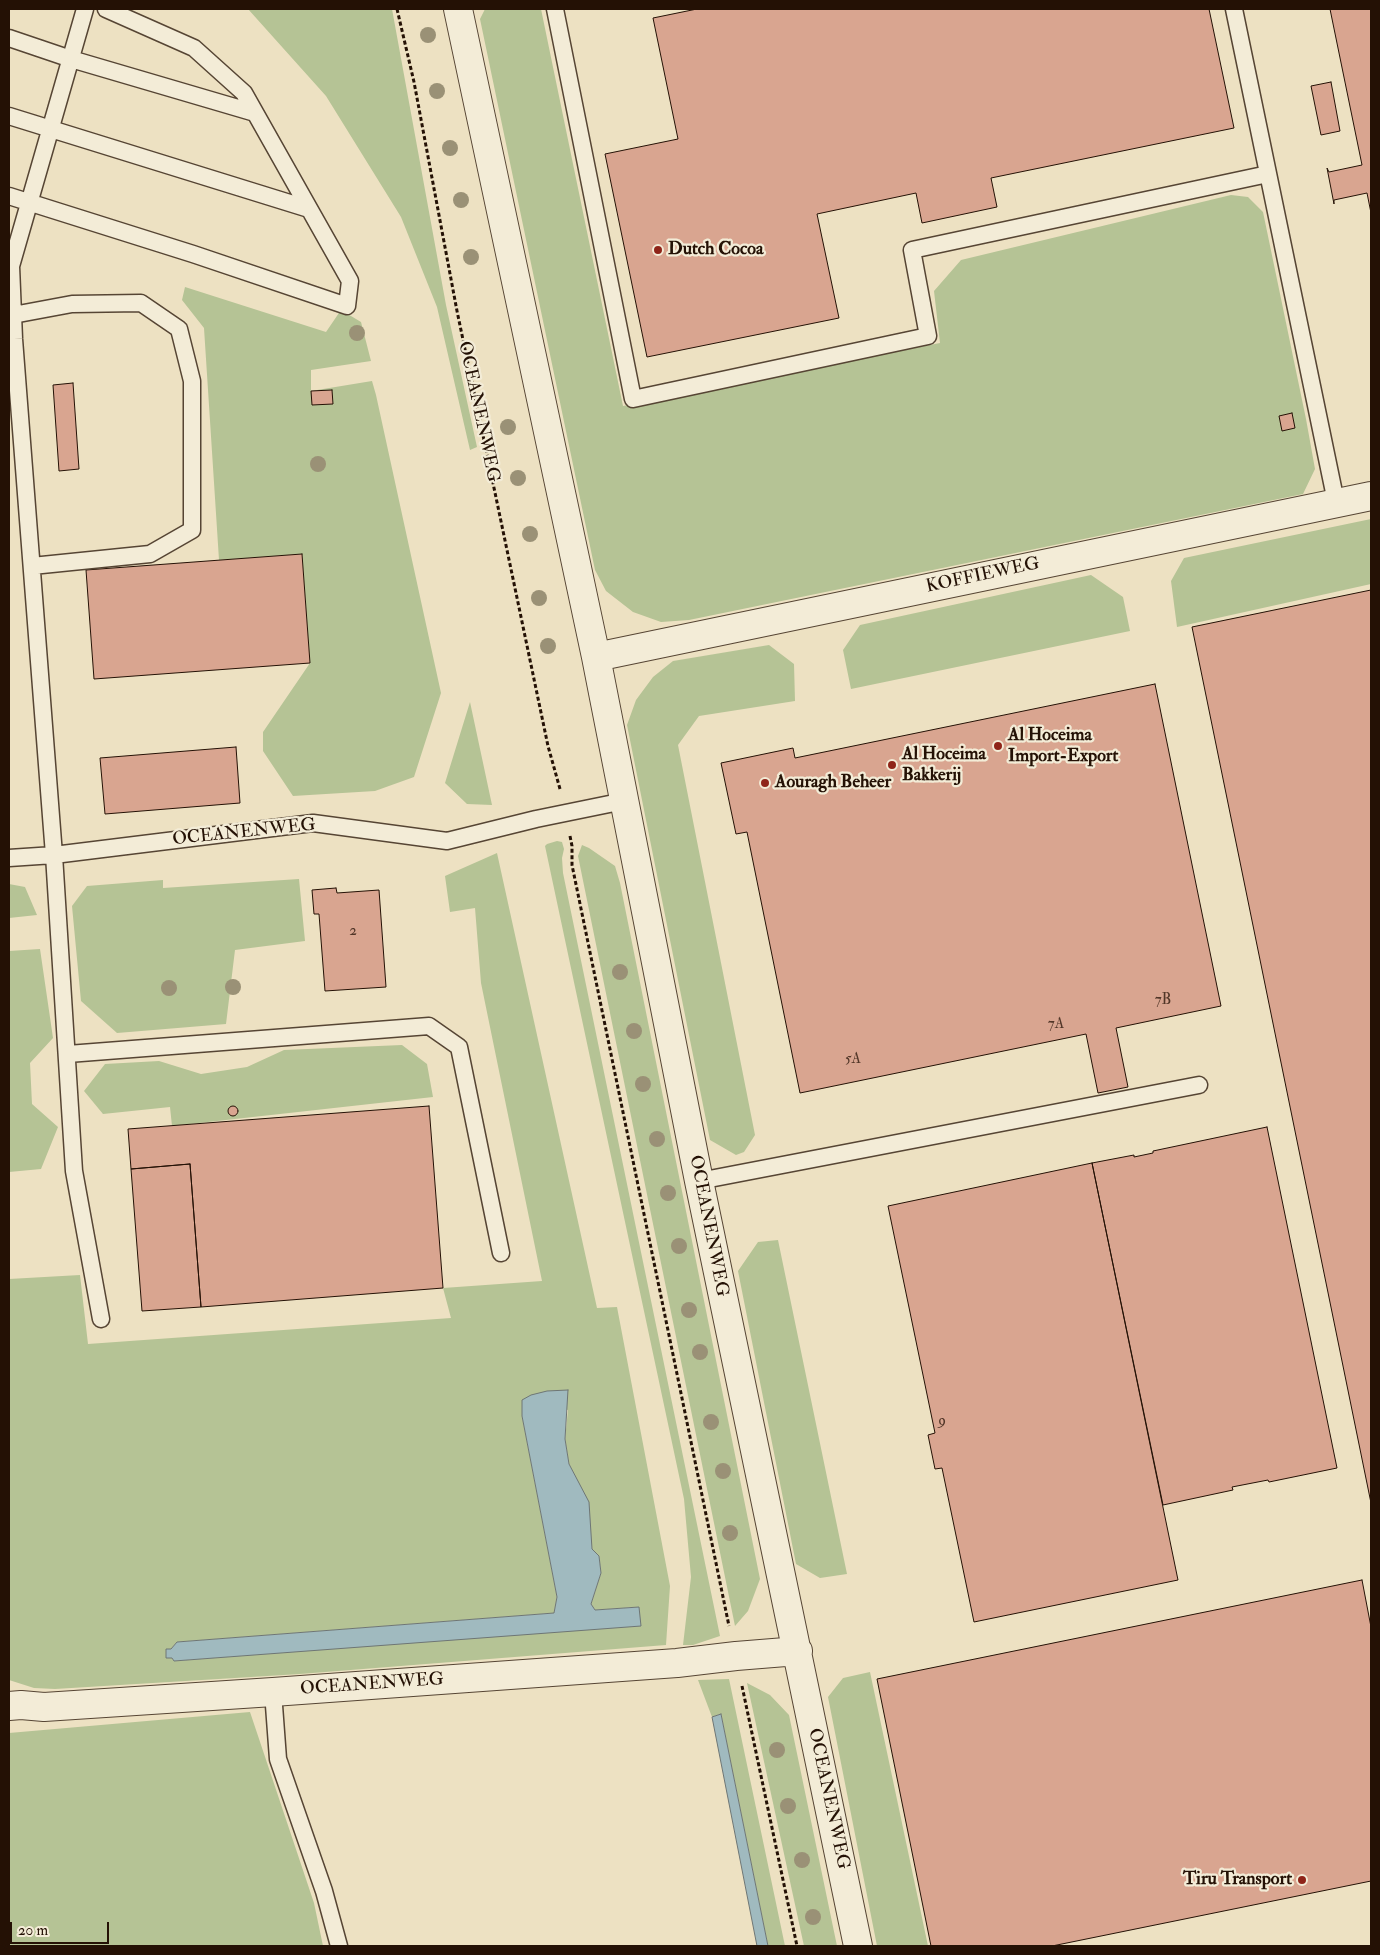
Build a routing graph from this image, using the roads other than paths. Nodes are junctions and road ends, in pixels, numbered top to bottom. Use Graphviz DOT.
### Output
graph roads {
  1 [pos="85,9"];
  2 [pos="106,9"];
  3 [pos="458,9"];
  4 [pos="555,9"];
  5 [pos="1234,9"];
  6 [pos="9,38"];
  7 [pos="71,59"];
  8 [pos="255,113"];
  9 [pos="9,116"];
  10 [pos="50,130"];
  11 [pos="1268,174"];
  12 [pos="9,196"];
  13 [pos="29,202"];
  14 [pos="309,210"];
  15 [pos="10,265"];
  16 [pos="13,315"];
  17 [pos="1371,496"];
  18 [pos="1336,502"];
  19 [pos="32,566"];
  20 [pos="596,656"];
  21 [pos="624,801"];
  22 [pos="54,854"];
  23 [pos="9,858"];
  24 [pos="68,1054"];
  25 [pos="1198,1085"];
  26 [pos="699,1181"];
  27 [pos="501,1253"];
  28 [pos="101,1319"];
  29 [pos="798,1651"];
  30 [pos="273,1692"];
  31 [pos="13,1703"];
  32 [pos="339,1946"];
  33 [pos="858,1946"];
  1 -- 7 [label="lane"];
  2 -- 8 [label="lane"];
  3 -- 20 [label="street, OCEANENWEG"];
  4 -- 11 [label="lane"];
  5 -- 11 [label="lane"];
  6 -- 7 [label="lane"];
  7 -- 8 [label="lane"];
  7 -- 10 [label="lane"];
  8 -- 14 [label="lane"];
  9 -- 10 [label="lane"];
  10 -- 13 [label="lane"];
  10 -- 14 [label="lane"];
  11 -- 18 [label="lane"];
  12 -- 13 [label="lane"];
  13 -- 14 [label="lane"];
  13 -- 15 [label="lane"];
  15 -- 16 [label="lane"];
  16 -- 19 [label="lane"];
  16 -- 19 [label="lane"];
  17 -- 18 [label="street, KOFFIEWEG"];
  18 -- 20 [label="street, KOFFIEWEG"];
  19 -- 22 [label="lane"];
  20 -- 21 [label="street, OCEANENWEG"];
  21 -- 22 [label="lane, OCEANENWEG"];
  21 -- 26 [label="street, OCEANENWEG"];
  22 -- 23 [label="lane, OCEANENWEG"];
  22 -- 24 [label="lane"];
  24 -- 27 [label="lane"];
  24 -- 28 [label="lane"];
  25 -- 26 [label="lane"];
  26 -- 29 [label="street, OCEANENWEG"];
  29 -- 30 [label="street, OCEANENWEG"];
  29 -- 33 [label="street, OCEANENWEG"];
  30 -- 31 [label="street, OCEANENWEG"];
  30 -- 32 [label="lane"];
}
